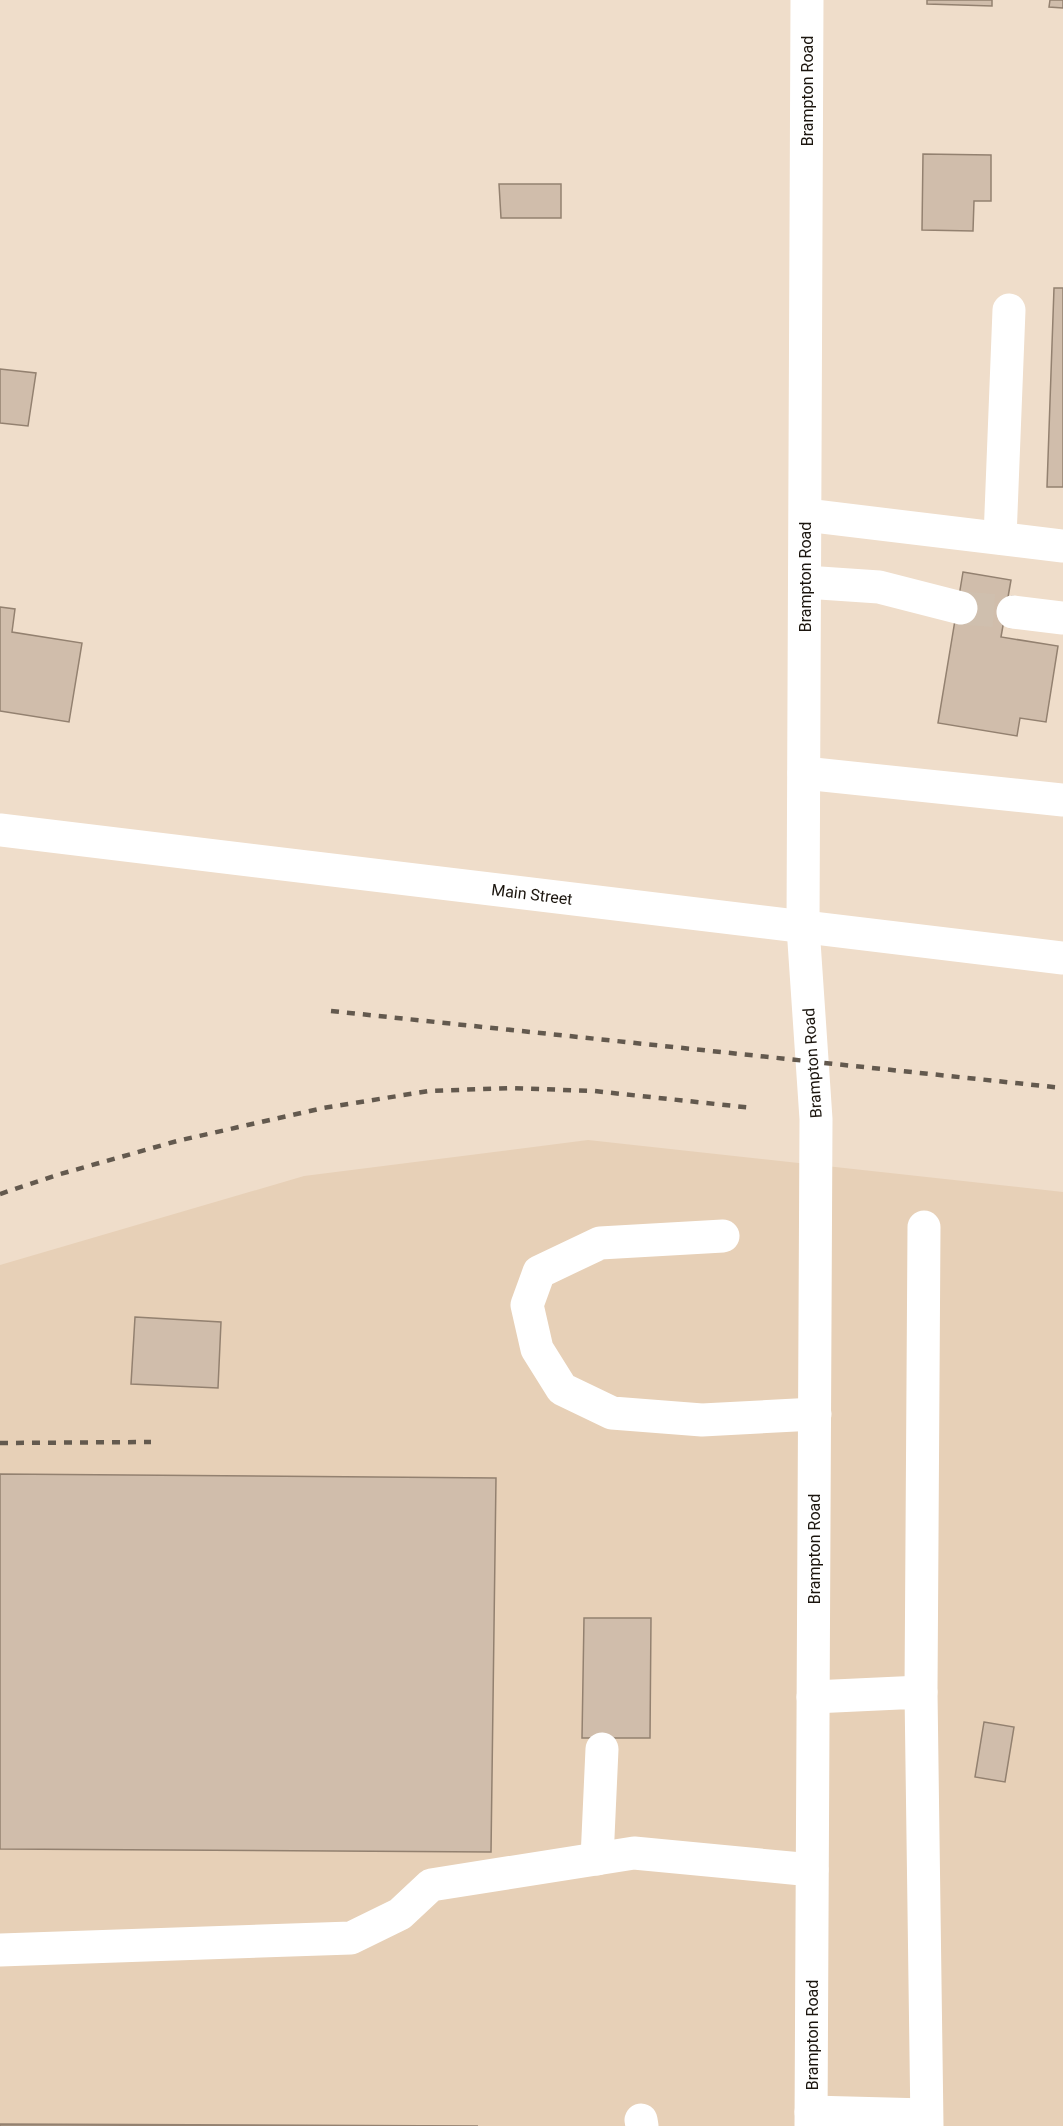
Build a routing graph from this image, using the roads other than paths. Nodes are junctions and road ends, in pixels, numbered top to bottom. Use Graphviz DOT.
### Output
graph roads {
  1 [pos="807,0"];
  2 [pos="1008,310"];
  3 [pos="806,515"];
  4 [pos="1000,538"];
  5 [pos="1063,546"];
  6 [pos="805,582"];
  7 [pos="961,608"];
  8 [pos="1013,612"];
  9 [pos="1063,618"];
  10 [pos="804,773"];
  11 [pos="1063,800"];
  12 [pos="0,830"];
  13 [pos="803,927"];
  14 [pos="1063,958"];
  15 [pos="924,1227"];
  16 [pos="723,1236"];
  17 [pos="814,1414"];
  18 [pos="921,1692"];
  19 [pos="813,1697"];
  20 [pos="602,1749"];
  21 [pos="597,1859"];
  22 [pos="812,1870"];
  23 [pos="0,1950"];
  24 [pos="811,2119"];
  25 [pos="926,2120"];
  1 -- 3 [label="main road, Brampton Road"];
  2 -- 4 [label="main road"];
  3 -- 4 [label="main road"];
  3 -- 6 [label="main road, Brampton Road"];
  4 -- 5 [label="main road"];
  6 -- 7 [label="main road"];
  6 -- 10 [label="main road, Brampton Road"];
  8 -- 9 [label="main road"];
  10 -- 11 [label="main road"];
  10 -- 13 [label="main road, Brampton Road"];
  12 -- 13 [label="main road, Main Street"];
  13 -- 14 [label="main road, Main Street"];
  13 -- 17 [label="main road, Brampton Road"];
  15 -- 18 [label="main road"];
  16 -- 17 [label="main road"];
  17 -- 19 [label="main road, Brampton Road"];
  18 -- 19 [label="main road"];
  18 -- 25 [label="main road"];
  19 -- 22 [label="main road, Brampton Road"];
  20 -- 21 [label="main road"];
  21 -- 22 [label="main road"];
  21 -- 23 [label="main road"];
  22 -- 24 [label="main road, Brampton Road"];
  24 -- 25 [label="main road"];
}
